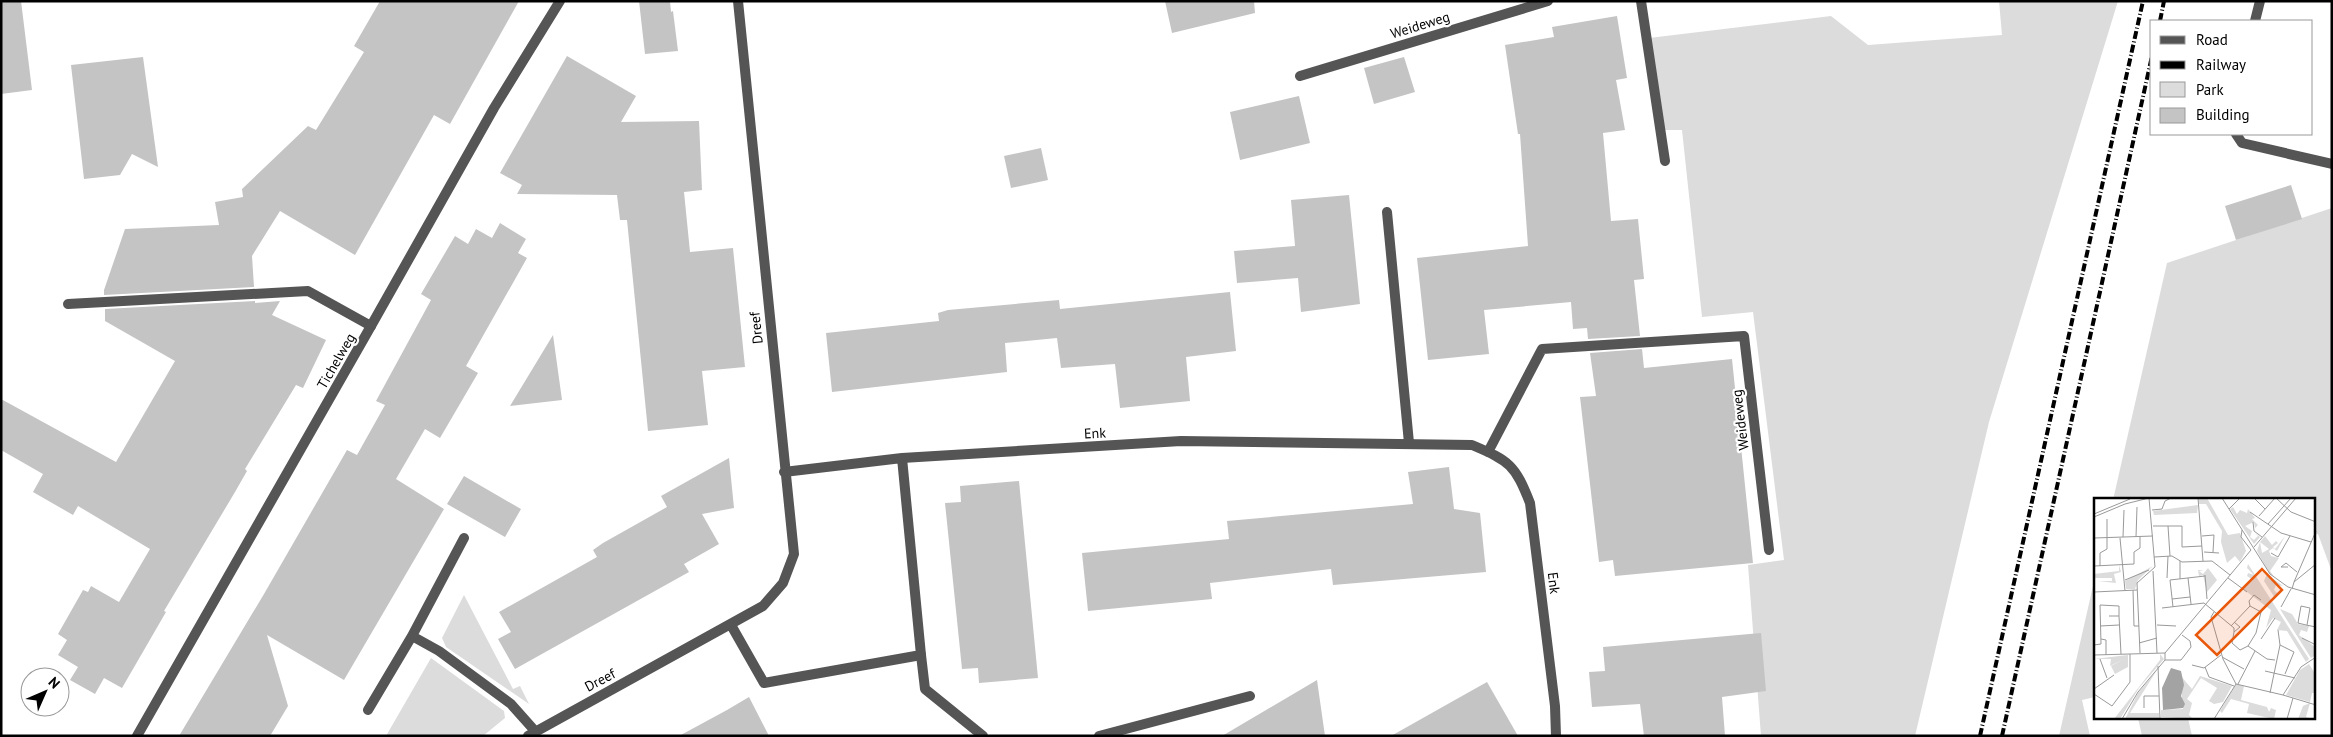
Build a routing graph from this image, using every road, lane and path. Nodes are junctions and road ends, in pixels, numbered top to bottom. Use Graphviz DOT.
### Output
graph roads {
  1 [pos="560,1"];
  2 [pos="738,1"];
  3 [pos="1548,1"];
  4 [pos="1641,1"];
  5 [pos="2260,1"];
  6 [pos="2255,20"];
  7 [pos="1300,76"];
  8 [pos="2237,135"];
  9 [pos="1665,160"];
  10 [pos="2332,164"];
  11 [pos="1387,212"];
  12 [pos="68,304"];
  13 [pos="372,326"];
  14 [pos="1409,443"];
  15 [pos="1488,452"];
  16 [pos="902,458"];
  17 [pos="784,472"];
  18 [pos="464,538"];
  19 [pos="1769,550"];
  20 [pos="731,625"];
  21 [pos="412,636"];
  22 [pos="921,655"];
  23 [pos="1250,696"];
  24 [pos="368,710"];
  25 [pos="532,733"];
  26 [pos="137,736"];
  27 [pos="983,736"];
  28 [pos="1099,736"];
  29 [pos="1556,736"];
  1 -- 13 [label="street, Tichelweg"];
  2 -- 17 [label="street, Dreef"];
  3 -- 7 [label="street, Weideweg"];
  4 -- 9 [label="street"];
  5 -- 6 [label="street"];
  8 -- 10 [label="street"];
  11 -- 14 [label="street"];
  12 -- 13 [label="street"];
  13 -- 26 [label="street, Tichelweg"];
  14 -- 15 [label="street, Enk"];
  14 -- 16 [label="street, Enk"];
  15 -- 19 [label="street, Weideweg"];
  15 -- 29 [label="street, Enk"];
  16 -- 17 [label="street, Enk"];
  16 -- 22 [label="street"];
  17 -- 20 [label="street, Dreef"];
  18 -- 21 [label="street"];
  20 -- 22 [label="street"];
  20 -- 25 [label="street, Dreef"];
  21 -- 24 [label="street"];
  21 -- 25 [label="street, Dreef"];
  22 -- 27 [label="street"];
  23 -- 28 [label="street"];
}
